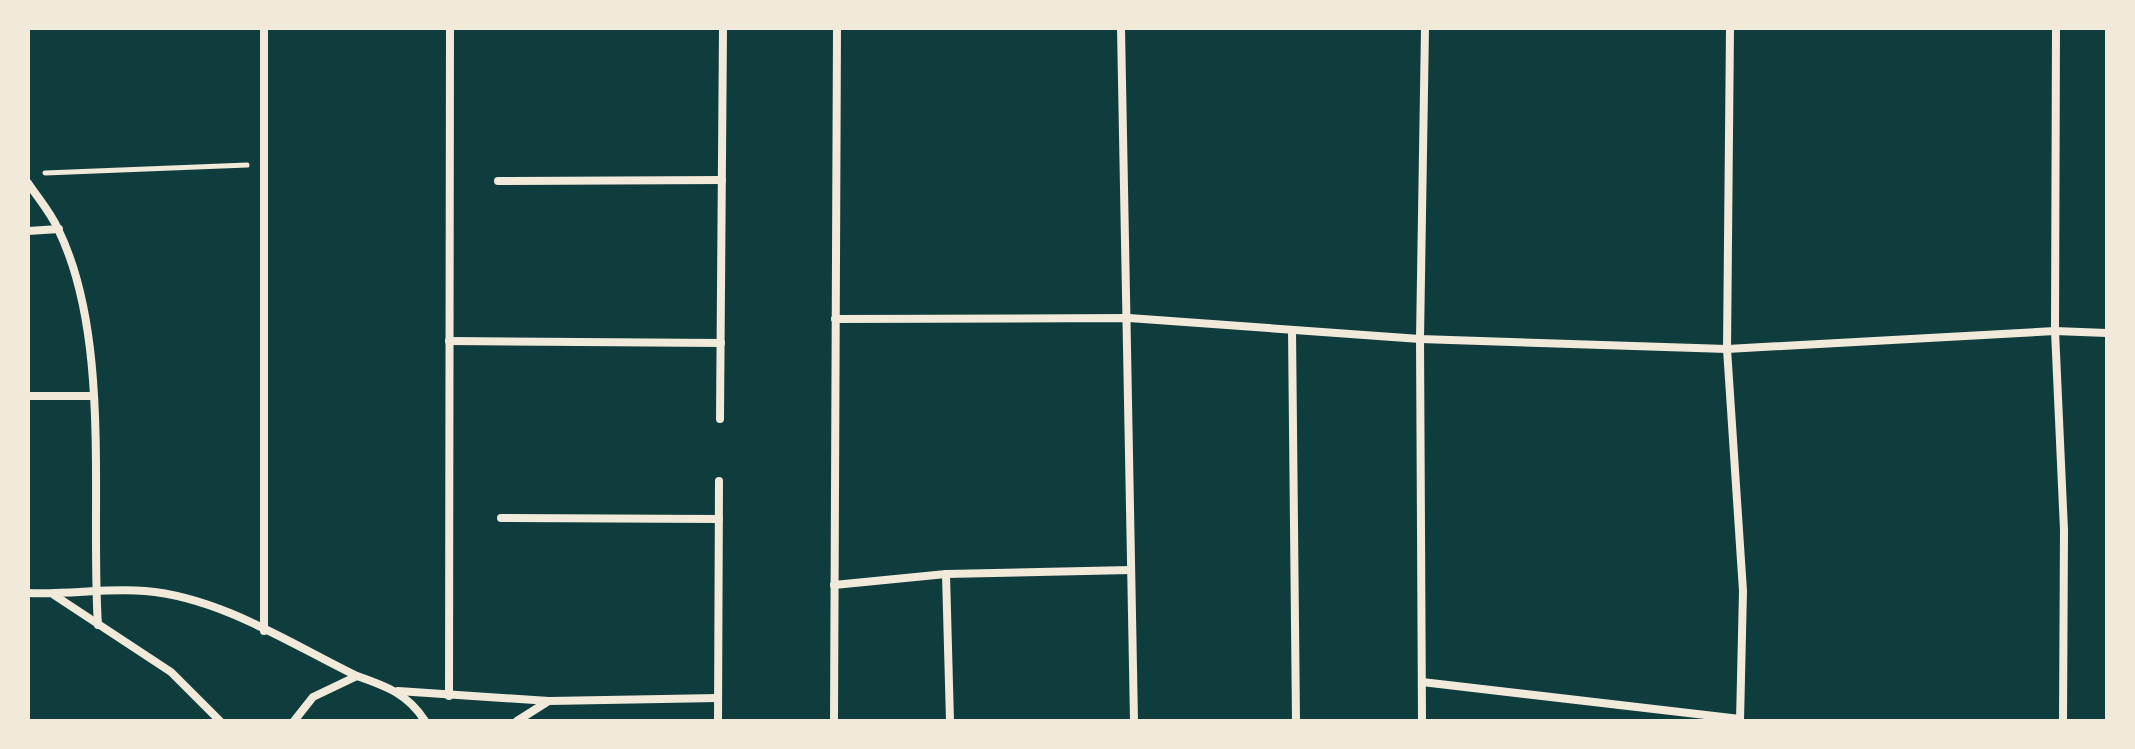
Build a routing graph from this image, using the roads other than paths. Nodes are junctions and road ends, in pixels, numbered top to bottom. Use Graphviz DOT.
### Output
graph roads {
  1 [pos="264,28"];
  2 [pos="450,28"];
  3 [pos="723,28"];
  4 [pos="837,28"];
  5 [pos="1121,28"];
  6 [pos="1425,28"];
  7 [pos="1730,28"];
  8 [pos="2056,28"];
  9 [pos="722,180"];
  10 [pos="498,181"];
  11 [pos="28,183"];
  12 [pos="59,229"];
  13 [pos="28,231"];
  14 [pos="1129,318"];
  15 [pos="835,319"];
  16 [pos="1292,330"];
  17 [pos="2055,331"];
  18 [pos="2107,333"];
  19 [pos="1420,339"];
  20 [pos="449,341"];
  21 [pos="721,343"];
  22 [pos="1727,349"];
  23 [pos="28,396"];
  24 [pos="93,396"];
  25 [pos="720,419"];
  26 [pos="719,481"];
  27 [pos="501,518"];
  28 [pos="719,519"];
  29 [pos="1131,570"];
  30 [pos="946,574"];
  31 [pos="834,585"];
  32 [pos="96,589"];
  33 [pos="28,593"];
  34 [pos="53,594"];
  35 [pos="98,625"];
  36 [pos="264,631"];
  37 [pos="357,676"];
  38 [pos="1422,682"];
  39 [pos="398,691"];
  40 [pos="449,696"];
  41 [pos="718,698"];
  42 [pos="549,701"];
  43 [pos="1740,720"];
  44 [pos="220,721"];
  45 [pos="294,721"];
  46 [pos="425,721"];
  47 [pos="517,721"];
  48 [pos="718,721"];
  49 [pos="834,721"];
  50 [pos="950,721"];
  51 [pos="1134,721"];
  52 [pos="1296,721"];
  53 [pos="1422,721"];
  54 [pos="2063,721"];
  1 -- 36 [label="street"];
  2 -- 20 [label="street"];
  3 -- 9 [label="street"];
  4 -- 15 [label="street"];
  5 -- 14 [label="street"];
  6 -- 19 [label="street"];
  7 -- 22 [label="street"];
  8 -- 17 [label="street"];
  9 -- 10 [label="street"];
  9 -- 21 [label="street"];
  11 -- 12 [label="street"];
  12 -- 13 [label="street"];
  12 -- 24 [label="street"];
  14 -- 15 [label="street"];
  14 -- 16 [label="street"];
  14 -- 29 [label="street"];
  15 -- 31 [label="street"];
  16 -- 19 [label="street"];
  16 -- 52 [label="street"];
  17 -- 18 [label="street"];
  17 -- 22 [label="street"];
  17 -- 54 [label="street"];
  19 -- 22 [label="street"];
  19 -- 38 [label="street"];
  20 -- 21 [label="street"];
  20 -- 40 [label="street"];
  21 -- 25 [label="street"];
  22 -- 43 [label="street"];
  23 -- 24 [label="street"];
  24 -- 32 [label="street"];
  26 -- 28 [label="street"];
  27 -- 28 [label="street"];
  28 -- 41 [label="street"];
  29 -- 30 [label="street"];
  29 -- 51 [label="street"];
  30 -- 31 [label="street"];
  30 -- 50 [label="street"];
  31 -- 49 [label="street"];
  32 -- 34 [label="street"];
  32 -- 35 [label="street"];
  32 -- 36 [label="street"];
  33 -- 34 [label="street"];
  34 -- 35 [label="street"];
  35 -- 44 [label="street"];
  36 -- 37 [label="street"];
  37 -- 39 [label="street"];
  37 -- 45 [label="street"];
  38 -- 43 [label="street"];
  38 -- 53 [label="street"];
  39 -- 40 [label="street"];
  39 -- 46 [label="street"];
  40 -- 42 [label="street"];
  41 -- 42 [label="street"];
  41 -- 48 [label="street"];
  42 -- 47 [label="street"];
}
